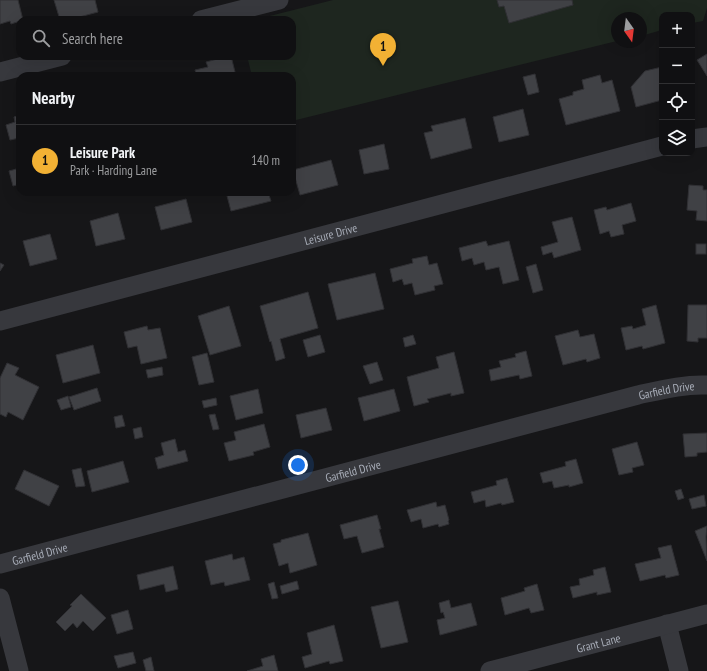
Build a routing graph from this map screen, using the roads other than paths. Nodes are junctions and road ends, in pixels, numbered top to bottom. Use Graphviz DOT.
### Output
graph roads {
  1 [pos="279,0"];
  2 [pos="217,16"];
  3 [pos="46,60"];
  4 [pos="0,72"];
  5 [pos="707,137"];
  6 [pos="695,139"];
  7 [pos="659,147"];
  8 [pos="0,321"];
  9 [pos="707,385"];
  10 [pos="0,564"];
  11 [pos="0,598"];
  12 [pos="707,614"];
  13 [pos="667,624"];
  14 [pos="19,671"];
  15 [pos="490,671"];
  16 [pos="679,671"];
  1 -- 2 [label="street"];
  3 -- 4 [label="street"];
  5 -- 6 [label="street"];
  7 -- 8 [label="street, Leisure Drive"];
  9 -- 10 [label="street, Garfield Drive"];
  11 -- 14 [label="street"];
  12 -- 13 [label="street, Grant Lane"];
  13 -- 15 [label="street, Grant Lane"];
  13 -- 16 [label="street"];
}
